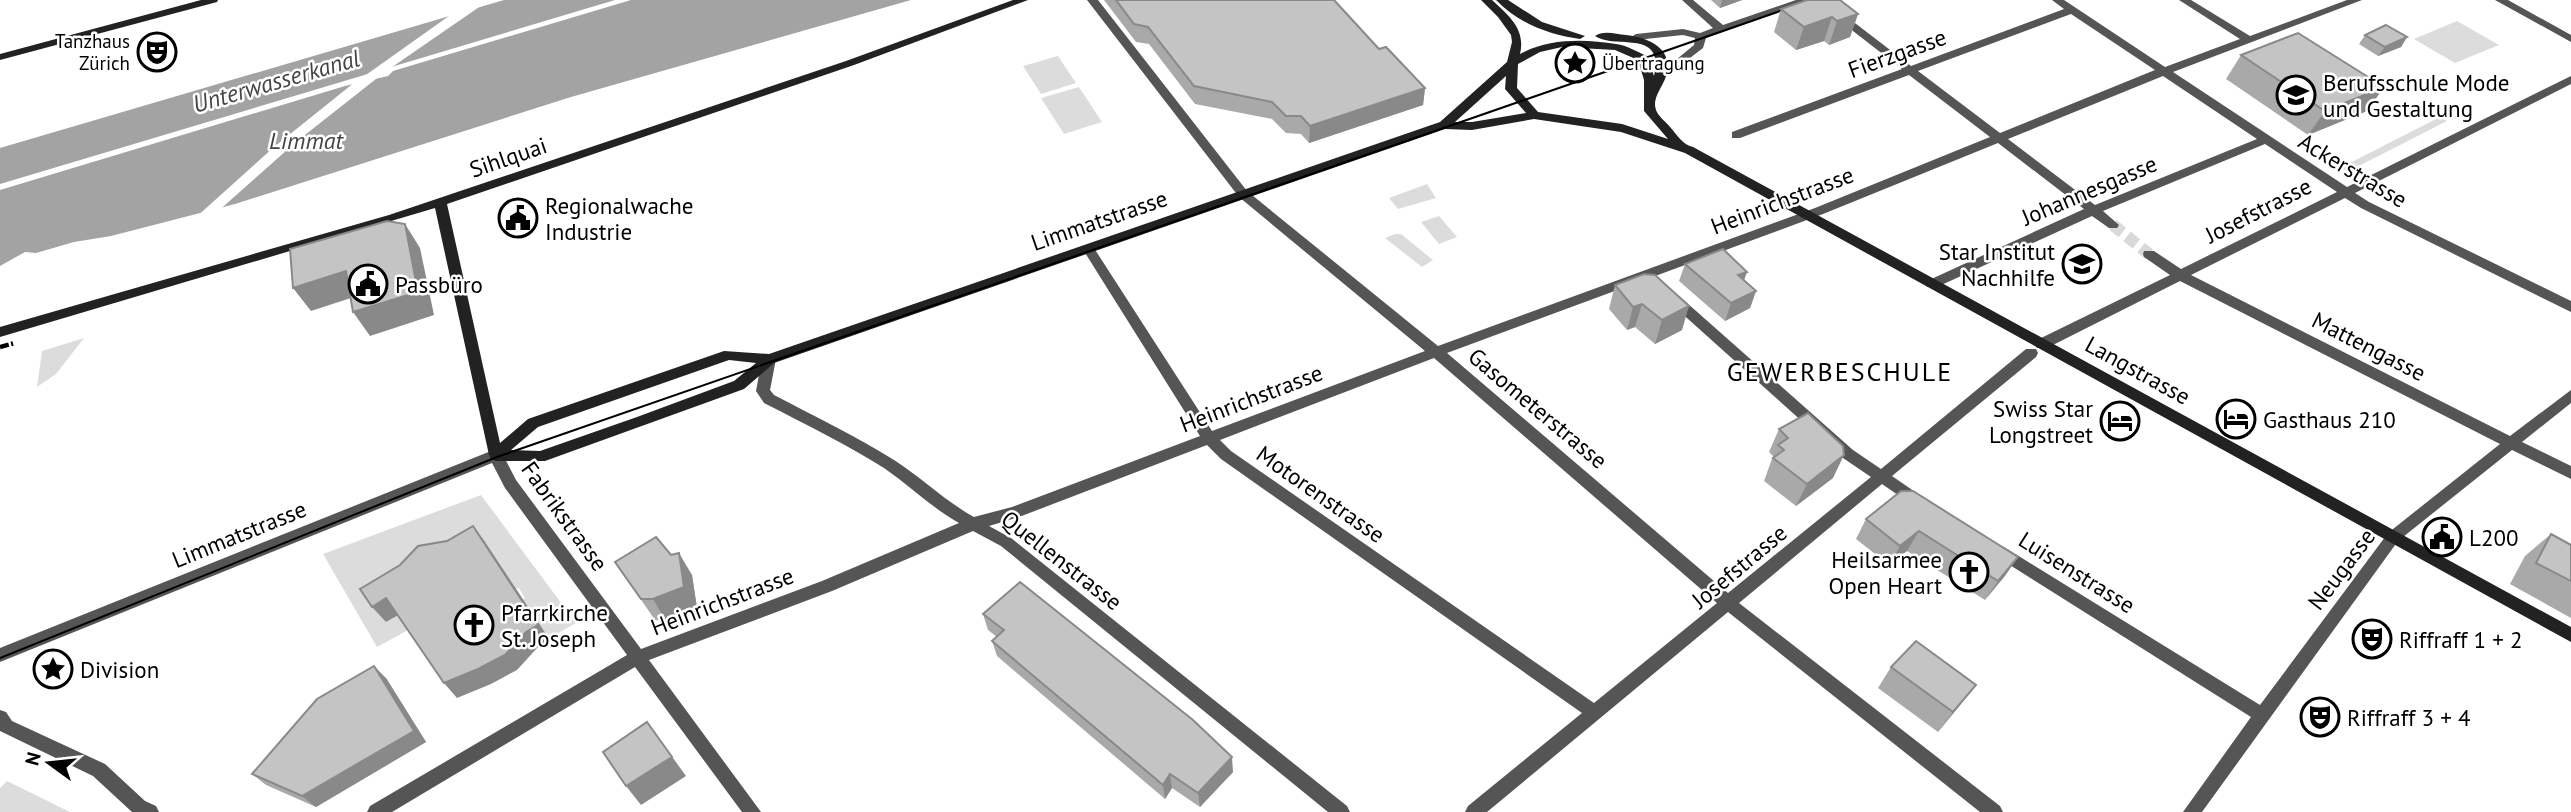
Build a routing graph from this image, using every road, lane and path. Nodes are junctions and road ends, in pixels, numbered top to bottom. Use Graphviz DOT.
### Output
graph roads {
  1 [pos="213,0"];
  2 [pos="1023,0"];
  3 [pos="1093,0"];
  4 [pos="1486,0"];
  5 [pos="1501,0"];
  6 [pos="1687,0"];
  7 [pos="1805,0"];
  8 [pos="1818,0"];
  9 [pos="2057,0"];
  10 [pos="2184,0"];
  11 [pos="2357,0"];
  12 [pos="2500,0"];
  13 [pos="2072,10"];
  14 [pos="1721,29"];
  15 [pos="1702,36"];
  16 [pos="1636,37"];
  17 [pos="2571,39"];
  18 [pos="2249,40"];
  19 [pos="0,57"];
  20 [pos="1515,61"];
  21 [pos="1910,70"];
  22 [pos="2164,71"];
  23 [pos="1664,75"];
  24 [pos="2571,80"];
  25 [pos="1651,95"];
  26 [pos="1534,115"];
  27 [pos="1444,125"];
  28 [pos="1736,135"];
  29 [pos="2001,138"];
  30 [pos="2265,140"];
  31 [pos="1682,147"];
  32 [pos="2345,192"];
  33 [pos="1243,194"];
  34 [pos="440,202"];
  35 [pos="2094,210"];
  36 [pos="1808,215"];
  37 [pos="2113,225"];
  38 [pos="1088,248"];
  39 [pos="2149,254"];
  40 [pos="1646,275"];
  41 [pos="2180,275"];
  42 [pos="1932,284"];
  43 [pos="2571,307"];
  44 [pos="0,332"];
  45 [pos="2037,348"];
  46 [pos="1436,352"];
  47 [pos="769,359"];
  48 [pos="2571,395"];
  49 [pos="1209,438"];
  50 [pos="2511,442"];
  51 [pos="496,455"];
  52 [pos="2571,473"];
  53 [pos="1880,477"];
  54 [pos="1933,510"];
  55 [pos="976,523"];
  56 [pos="2393,537"];
  57 [pos="1987,543"];
  58 [pos="1731,603"];
  59 [pos="2571,635"];
  60 [pos="0,655"];
  61 [pos="638,657"];
  62 [pos="1595,713"];
  63 [pos="2262,715"];
  64 [pos="0,717"];
  65 [pos="150,812"];
  66 [pos="376,812"];
  67 [pos="752,812"];
  68 [pos="1341,812"];
  69 [pos="1474,812"];
  70 [pos="1994,812"];
  71 [pos="2192,812"];
  1 -- 19 [label="street"];
  2 -- 34 [label="street, Sihlquai"];
  3 -- 33 [label="street, Gasometerstrasse"];
  4 -- 20 [label="street"];
  5 -- 16 [label="street"];
  6 -- 14 [label="street"];
  7 -- 14 [label="street"];
  8 -- 21 [label="street"];
  9 -- 13 [label="street, Ackerstrasse"];
  10 -- 18 [label="street"];
  11 -- 18 [label="street, Heinrichstrasse"];
  12 -- 17 [label="street"];
  13 -- 21 [label="street, Fierzgasse"];
  13 -- 22 [label="street, Ackerstrasse"];
  14 -- 15 [label="street"];
  15 -- 16 [label="street"];
  15 -- 23 [label="street"];
  16 -- 23 [label="street"];
  18 -- 22 [label="street, Heinrichstrasse"];
  20 -- 25 [label="street"];
  20 -- 26 [label="street"];
  20 -- 27 [label="street"];
  21 -- 28 [label="street, Fierzgasse"];
  21 -- 29 [label="street"];
  22 -- 29 [label="street, Heinrichstrasse"];
  22 -- 30 [label="street, Ackerstrasse"];
  23 -- 25 [label="street"];
  24 -- 32 [label="street, Josefstrasse"];
  25 -- 31 [label="street"];
  26 -- 27 [label="street"];
  26 -- 31 [label="street"];
  27 -- 33 [label="street, Limmatstrasse"];
  29 -- 35 [label="street"];
  29 -- 36 [label="street, Heinrichstrasse"];
  30 -- 32 [label="street, Ackerstrasse"];
  30 -- 35 [label="street, Johannesgasse"];
  31 -- 36 [label="street, Langstrasse"];
  32 -- 41 [label="street, Josefstrasse"];
  32 -- 43 [label="street, Ackerstrasse"];
  33 -- 38 [label="street, Limmatstrasse"];
  33 -- 46 [label="street, Gasometerstrasse"];
  34 -- 44 [label="street, Sihlquai"];
  34 -- 51 [label="street, Fabrikstrasse"];
  35 -- 37 [label="street"];
  35 -- 42 [label="street, Johannesgasse"];
  36 -- 40 [label="street, Heinrichstrasse"];
  36 -- 42 [label="street, Langstrasse"];
  38 -- 47 [label="street, Limmatstrasse"];
  38 -- 49 [label="street, Motorenstrasse"];
  39 -- 41 [label="street, Mattengasse"];
  40 -- 46 [label="street, Heinrichstrasse"];
  40 -- 53 [label="street"];
  41 -- 45 [label="street, Josefstrasse"];
  41 -- 50 [label="street, Mattengasse"];
  42 -- 45 [label="street, Langstrasse"];
  45 -- 53 [label="street, Josefstrasse"];
  45 -- 56 [label="street, Langstrasse"];
  46 -- 49 [label="street, Heinrichstrasse"];
  46 -- 58 [label="street, Gasometerstrasse"];
  47 -- 51 [label="street, Limmatstrasse"];
  47 -- 51 [label="street, Limmatstrasse"];
  47 -- 55 [label="street, Quellenstrasse"];
  48 -- 50 [label="street, Neugasse"];
  49 -- 55 [label="street, Heinrichstrasse"];
  49 -- 62 [label="street, Motorenstrasse"];
  50 -- 52 [label="street, Mattengasse"];
  50 -- 56 [label="street, Neugasse"];
  51 -- 60 [label="street, Limmatstrasse"];
  51 -- 61 [label="street, Fabrikstrasse"];
  53 -- 54 [label="street"];
  53 -- 58 [label="street, Josefstrasse"];
  55 -- 61 [label="street, Heinrichstrasse"];
  55 -- 68 [label="street, Quellenstrasse"];
  56 -- 59 [label="street, Langstrasse"];
  56 -- 63 [label="street, Neugasse"];
  57 -- 63 [label="street, Luisenstrasse"];
  58 -- 62 [label="street, Josefstrasse"];
  58 -- 70 [label="street, Gasometerstrasse"];
  61 -- 66 [label="street, Heinrichstrasse"];
  61 -- 67 [label="street, Fabrikstrasse"];
  62 -- 69 [label="street, Josefstrasse"];
  63 -- 71 [label="street, Neugasse"];
  64 -- 65 [label="street"];
}
